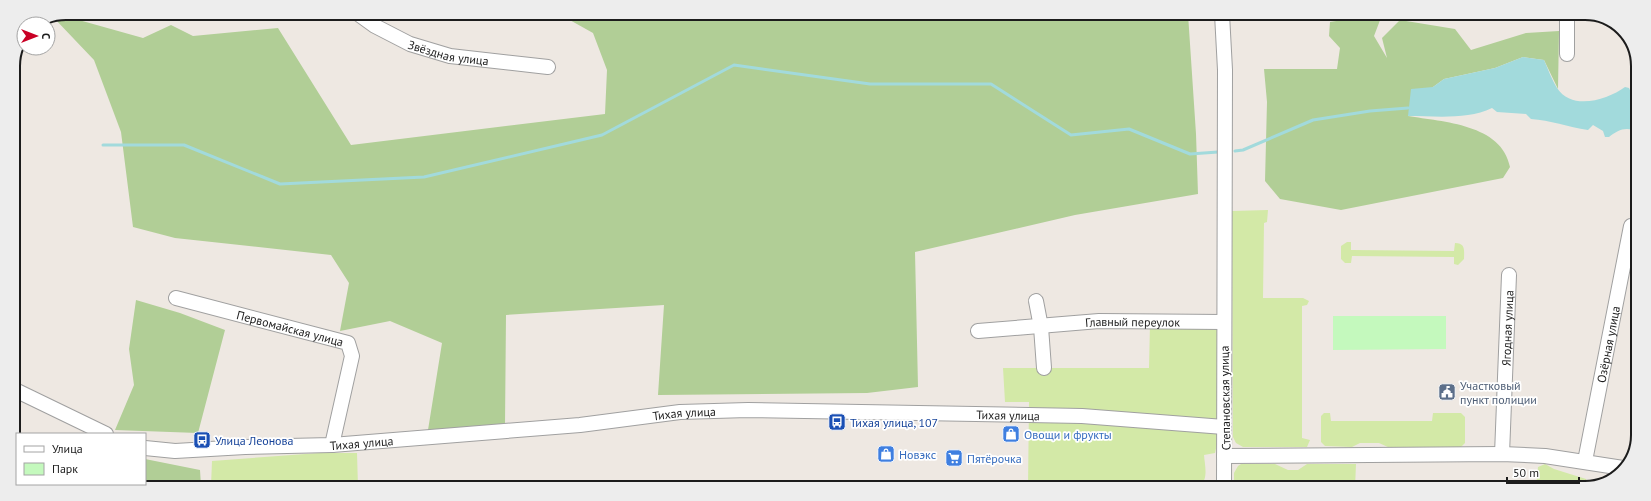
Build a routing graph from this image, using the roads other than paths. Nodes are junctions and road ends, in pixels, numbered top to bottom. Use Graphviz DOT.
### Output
graph roads {
  1 [pos="367,20"];
  2 [pos="1222,20"];
  3 [pos="1567,20"];
  4 [pos="1567,54"];
  5 [pos="548,67"];
  6 [pos="1631,226"];
  7 [pos="1509,274"];
  8 [pos="176,298"];
  9 [pos="1036,301"];
  10 [pos="1224,322"];
  11 [pos="1042,327"];
  12 [pos="978,331"];
  13 [pos="1044,368"];
  14 [pos="20,392"];
  15 [pos="1224,427"];
  16 [pos="104,433"];
  17 [pos="332,445"];
  18 [pos="146,448"];
  19 [pos="1502,454"];
  20 [pos="1224,456"];
  21 [pos="1585,462"];
  22 [pos="1618,467"];
  23 [pos="1224,481"];
  1 -- 5 [label="street, Звёздная улица"];
  2 -- 10 [label="street, Степановская улица"];
  3 -- 4 [label="street"];
  6 -- 21 [label="street, Озёрная улица"];
  7 -- 19 [label="street, Ягодная улица"];
  8 -- 17 [label="street, Первомайская улица"];
  9 -- 11 [label="street"];
  10 -- 11 [label="street, Главный переулок"];
  10 -- 15 [label="street, Степановская улица"];
  11 -- 12 [label="street, Главный переулок"];
  11 -- 13 [label="street"];
  14 -- 16 [label="street"];
  15 -- 17 [label="street, Тихая улица"];
  15 -- 20 [label="street, Степановская улица"];
  17 -- 18 [label="street, Тихая улица"];
  19 -- 20 [label="street, Степановская улица"];
  19 -- 21 [label="street, Степановская улица"];
  20 -- 23 [label="street"];
  21 -- 22 [label="street, Степановская улица"];
}
